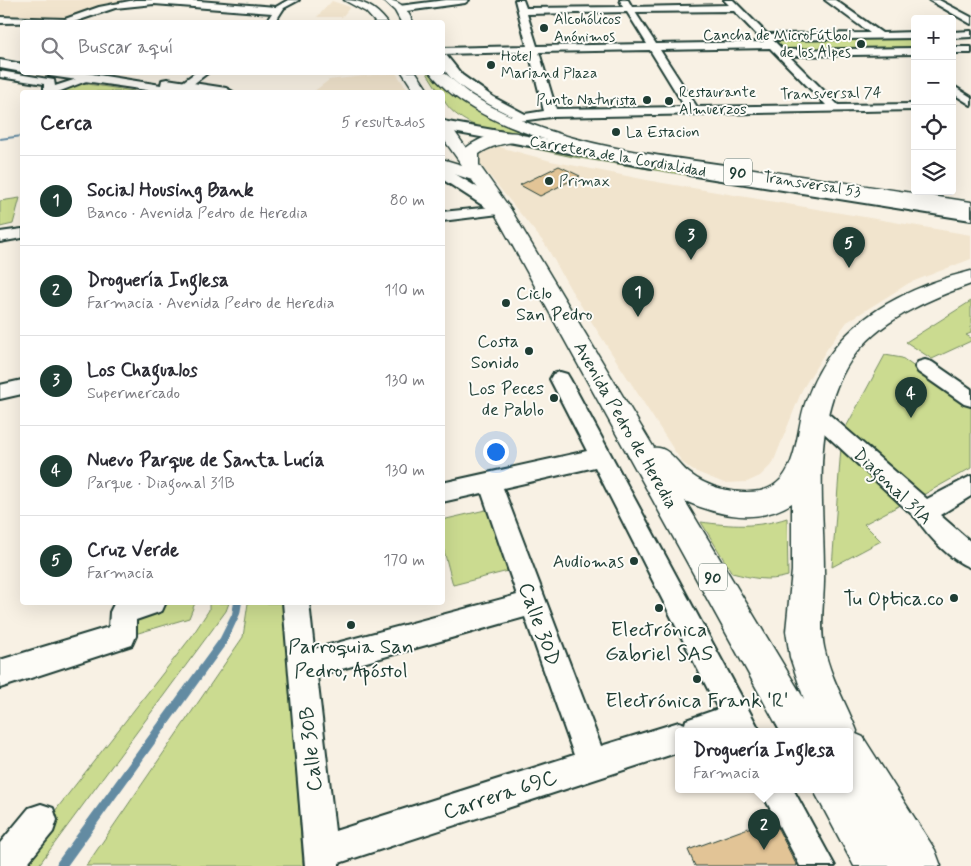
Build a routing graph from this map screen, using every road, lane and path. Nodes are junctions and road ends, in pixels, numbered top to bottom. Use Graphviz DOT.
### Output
graph roads {
  1 [pos="295,0"];
  2 [pos="349,0"];
  3 [pos="388,0"];
  4 [pos="465,0"];
  5 [pos="519,0"];
  6 [pos="623,0"];
  7 [pos="728,0"];
  8 [pos="829,0"];
  9 [pos="932,0"];
  10 [pos="168,1"];
  11 [pos="406,8"];
  12 [pos="735,8"];
  13 [pos="277,10"];
  14 [pos="629,10"];
  15 [pos="524,11"];
  16 [pos="0,20"];
  17 [pos="73,20"];
  18 [pos="272,20"];
  19 [pos="379,20"];
  20 [pos="20,21"];
  21 [pos="971,21"];
  22 [pos="971,34"];
  23 [pos="879,35"];
  24 [pos="911,35"];
  25 [pos="956,35"];
  26 [pos="764,37"];
  27 [pos="772,45"];
  28 [pos="653,47"];
  29 [pos="534,49"];
  30 [pos="956,50"];
  31 [pos="971,50"];
  32 [pos="445,51"];
  33 [pos="901,51"];
  34 [pos="911,51"];
  35 [pos="780,53"];
  36 [pos="0,55"];
  37 [pos="20,59"];
  38 [pos="914,60"];
  39 [pos="445,63"];
  40 [pos="0,64"];
  41 [pos="20,68"];
  42 [pos="20,72"];
  43 [pos="0,73"];
  44 [pos="68,75"];
  45 [pos="118,75"];
  46 [pos="200,75"];
  47 [pos="411,75"];
  48 [pos="439,75"];
  49 [pos="90,78"];
  50 [pos="184,89"];
  51 [pos="49,90"];
  52 [pos="55,90"];
  53 [pos="211,90"];
  54 [pos="421,90"];
  55 [pos="956,91"];
  56 [pos="971,102"];
  57 [pos="956,106"];
  58 [pos="971,106"];
  59 [pos="911,107"];
  60 [pos="835,108"];
  61 [pos="693,110"];
  62 [pos="551,113"];
  63 [pos="516,118"];
  64 [pos="445,125"];
  65 [pos="445,128"];
  66 [pos="515,137"];
  67 [pos="445,165"];
  68 [pos="476,171"];
  69 [pos="445,173"];
  70 [pos="502,210"];
  71 [pos="967,214"];
  72 [pos="445,217"];
  73 [pos="20,234"];
  74 [pos="0,237"];
  75 [pos="964,278"];
  76 [pos="926,366"];
  77 [pos="560,379"];
  78 [pos="20,387"];
  79 [pos="0,392"];
  80 [pos="971,399"];
  81 [pos="816,414"];
  82 [pos="625,422"];
  83 [pos="808,455"];
  84 [pos="600,457"];
  85 [pos="489,482"];
  86 [pos="971,485"];
  87 [pos="445,492"];
  88 [pos="925,512"];
  89 [pos="971,558"];
  90 [pos="533,603"];
  91 [pos="144,605"];
  92 [pos="296,605"];
  93 [pos="302,666"];
  94 [pos="0,674"];
  95 [pos="741,725"];
  96 [pos="719,728"];
  97 [pos="799,728"];
  98 [pos="836,728"];
  99 [pos="675,738"];
  100 [pos="853,757"];
  101 [pos="593,765"];
  102 [pos="778,793"];
  103 [pos="836,793"];
  104 [pos="41,820"];
  105 [pos="322,859"];
  106 [pos="3,866"];
  107 [pos="818,866"];
  108 [pos="878,866"];
  109 [pos="919,866"];
  1 -- 13 [label="street"];
  2 -- 19 [label="highway"];
  3 -- 11 [label="highway"];
  4 -- 11 [label="street"];
  5 -- 15 [label="street"];
  6 -- 14 [label="street"];
  7 -- 12 [label="street"];
  8 -- 23 [label="street"];
  9 -- 21 [label="street"];
  10 -- 13 [label="street"];
  10 -- 17 [label="street"];
  12 -- 14 [label="street"];
  12 -- 26 [label="street"];
  13 -- 18 [label="street"];
  14 -- 15 [label="street"];
  14 -- 28 [label="street"];
  15 -- 29 [label="street"];
  16 -- 20 [label="street"];
  22 -- 25 [label="street"];
  23 -- 24 [label="street"];
  23 -- 26 [label="street"];
  26 -- 27 [label="street"];
  27 -- 28 [label="street"];
  27 -- 35 [label="street"];
  28 -- 29 [label="street"];
  28 -- 61 [label="street"];
  29 -- 32 [label="street"];
  29 -- 62 [label="street"];
  30 -- 31 [label="street"];
  33 -- 34 [label="street"];
  33 -- 35 [label="street"];
  33 -- 38 [label="street"];
  35 -- 60 [label="street"];
  36 -- 37 [label="main road"];
  39 -- 63 [label="street"];
  40 -- 41 [label="main road"];
  42 -- 43 [label="street"];
  43 -- 51 [label="street"];
  44 -- 49 [label="main road"];
  45 -- 50 [label="main road"];
  46 -- 50 [label="street"];
  47 -- 54 [label="highway"];
  48 -- 63 [label="highway"];
  49 -- 50 [label="main road"];
  49 -- 52 [label="street"];
  50 -- 53 [label="main road"];
  55 -- 56 [label="street"];
  57 -- 58 [label="street"];
  59 -- 60 [label="street, Transversal 74"];
  60 -- 61 [label="street, Transversal 74"];
  61 -- 62 [label="street, Transversal 74"];
  62 -- 63 [label="street, Transversal 74"];
  63 -- 71 [label="highway, Transversal 53 / 90"];
  64 -- 66 [label="main road, Carretera de la Cordialidad / 90"];
  65 -- 68 [label="highway, Avenida Pedro de Heredia / 90"];
  66 -- 68 [label="highway"];
  66 -- 71 [label="main road, Carretera de la Cordialidad / 90"];
  67 -- 68 [label="highway"];
  68 -- 70 [label="highway, Avenida Pedro de Heredia / 90"];
  69 -- 70 [label="main road"];
  70 -- 72 [label="street"];
  70 -- 82 [label="highway, Avenida Pedro de Heredia / 90"];
  73 -- 74 [label="street"];
  75 -- 81 [label="highway"];
  76 -- 80 [label="street"];
  77 -- 84 [label="street"];
  78 -- 79 [label="street"];
  81 -- 83 [label="highway"];
  81 -- 88 [label="street, Diagonal 31A"];
  82 -- 83 [label="highway"];
  82 -- 97 [label="highway, Avenida Pedro de Heredia / 90"];
  83 -- 98 [label="highway"];
  84 -- 85 [label="street"];
  84 -- 95 [label="street"];
  85 -- 87 [label="street"];
  85 -- 90 [label="street, Calle 30D"];
  86 -- 88 [label="street"];
  88 -- 89 [label="street, Diagonal 31A"];
  90 -- 93 [label="street"];
  90 -- 101 [label="street, Calle 30D"];
  91 -- 94 [label="street"];
  92 -- 93 [label="street, Calle 30B"];
  93 -- 105 [label="street, Calle 30B"];
  95 -- 96 [label="street"];
  99 -- 101 [label="street, Carrera 69C"];
  100 -- 109 [label="highway"];
  101 -- 105 [label="street, Carrera 69C"];
  102 -- 107 [label="street"];
  103 -- 108 [label="highway"];
  104 -- 106 [label="street"];
}
